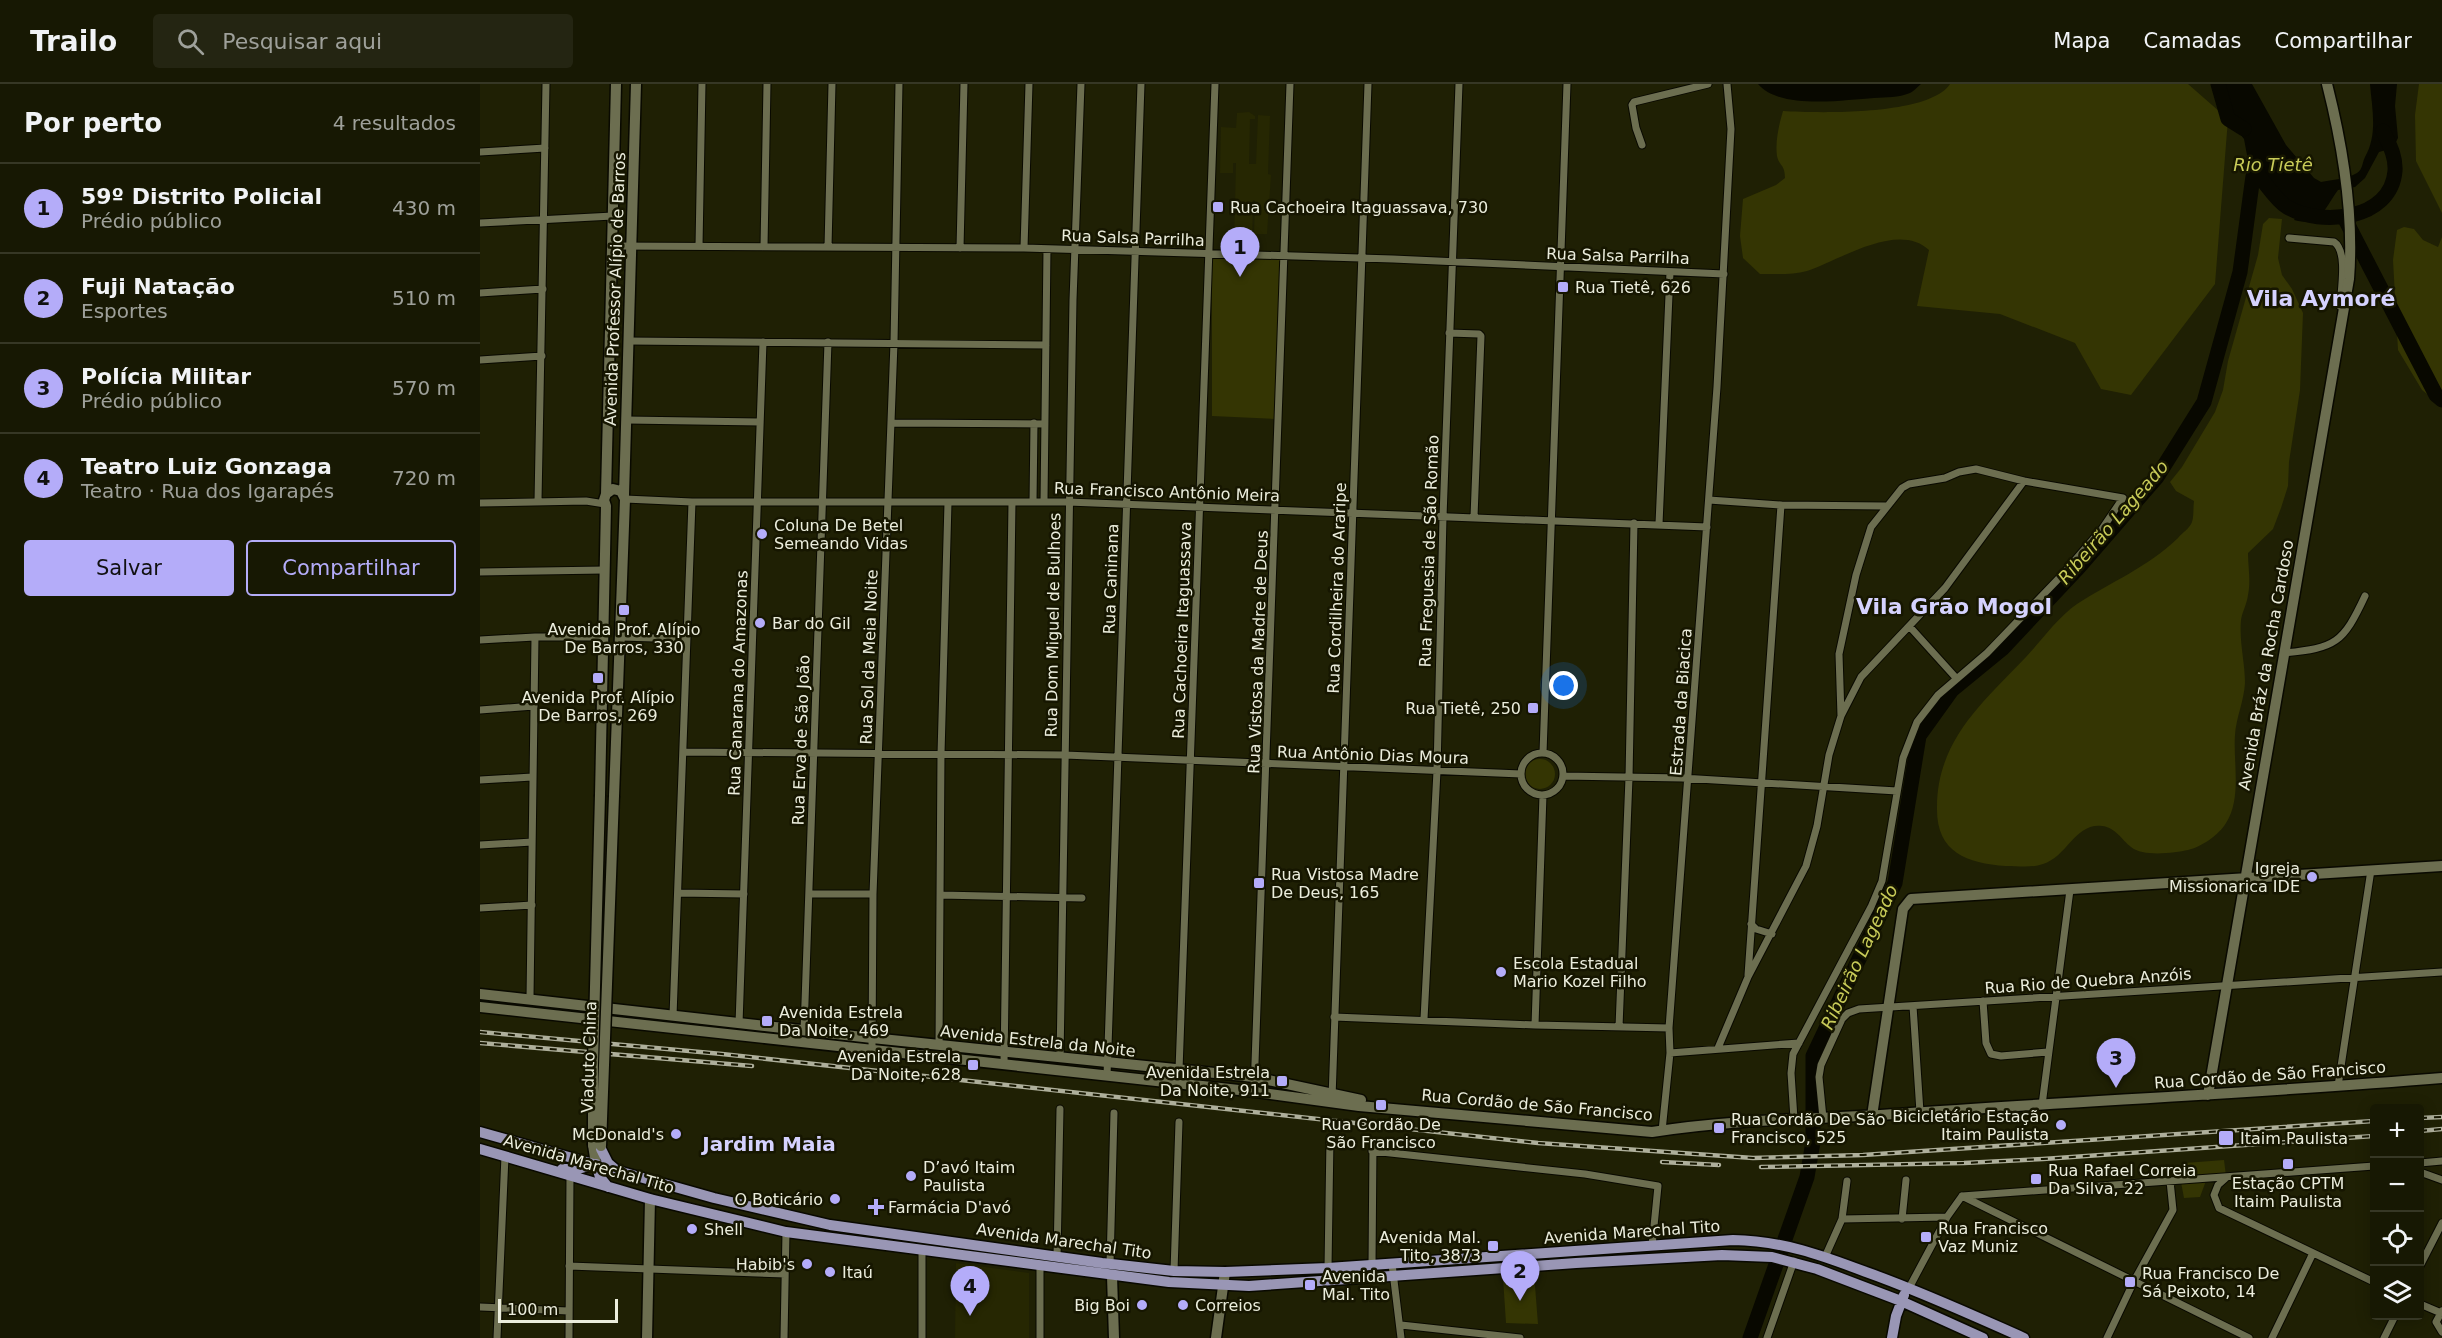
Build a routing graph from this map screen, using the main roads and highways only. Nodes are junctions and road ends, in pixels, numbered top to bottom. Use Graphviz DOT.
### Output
graph roads {
  1 [pos="480,1132"];
  2 [pos="480,1149"];
  3 [pos="576,1158"];
  4 [pos="596,1164"];
  5 [pos="544,1167"];
  6 [pos="615,1170"];
  7 [pos="608,1187"];
  8 [pos="813,1222"];
  9 [pos="786,1232"];
  10 [pos="1909,1288"];
  11 [pos="1901,1301"];
  12 [pos="1892,1338"];
  13 [pos="1983,1338"];
  14 [pos="2024,1338"];
  1 -- 3 [label="main road, Avenida Marechal Tito"];
  2 -- 5 [label="main road, Avenida Marechal Tito"];
  3 -- 4 [label="main road, Avenida Marechal Tito"];
  3 -- 6 [label="main road"];
  4 -- 5 [label="main road"];
  4 -- 6 [label="main road, Avenida Marechal Tito"];
  4 -- 7 [label="main road"];
  5 -- 7 [label="main road, Avenida Marechal Tito"];
  6 -- 8 [label="main road, Avenida Marechal Tito"];
  7 -- 9 [label="main road, Avenida Marechal Tito"];
  8 -- 9 [label="main road"];
  8 -- 10 [label="main road, Avenida Marechal Tito"];
  9 -- 11 [label="main road, Avenida Marechal Tito"];
  10 -- 11 [label="main road"];
  10 -- 14 [label="main road, Avenida Marechal Tito"];
  11 -- 12 [label="main road"];
  11 -- 13 [label="main road, Avenida Marechal Tito"];
}
